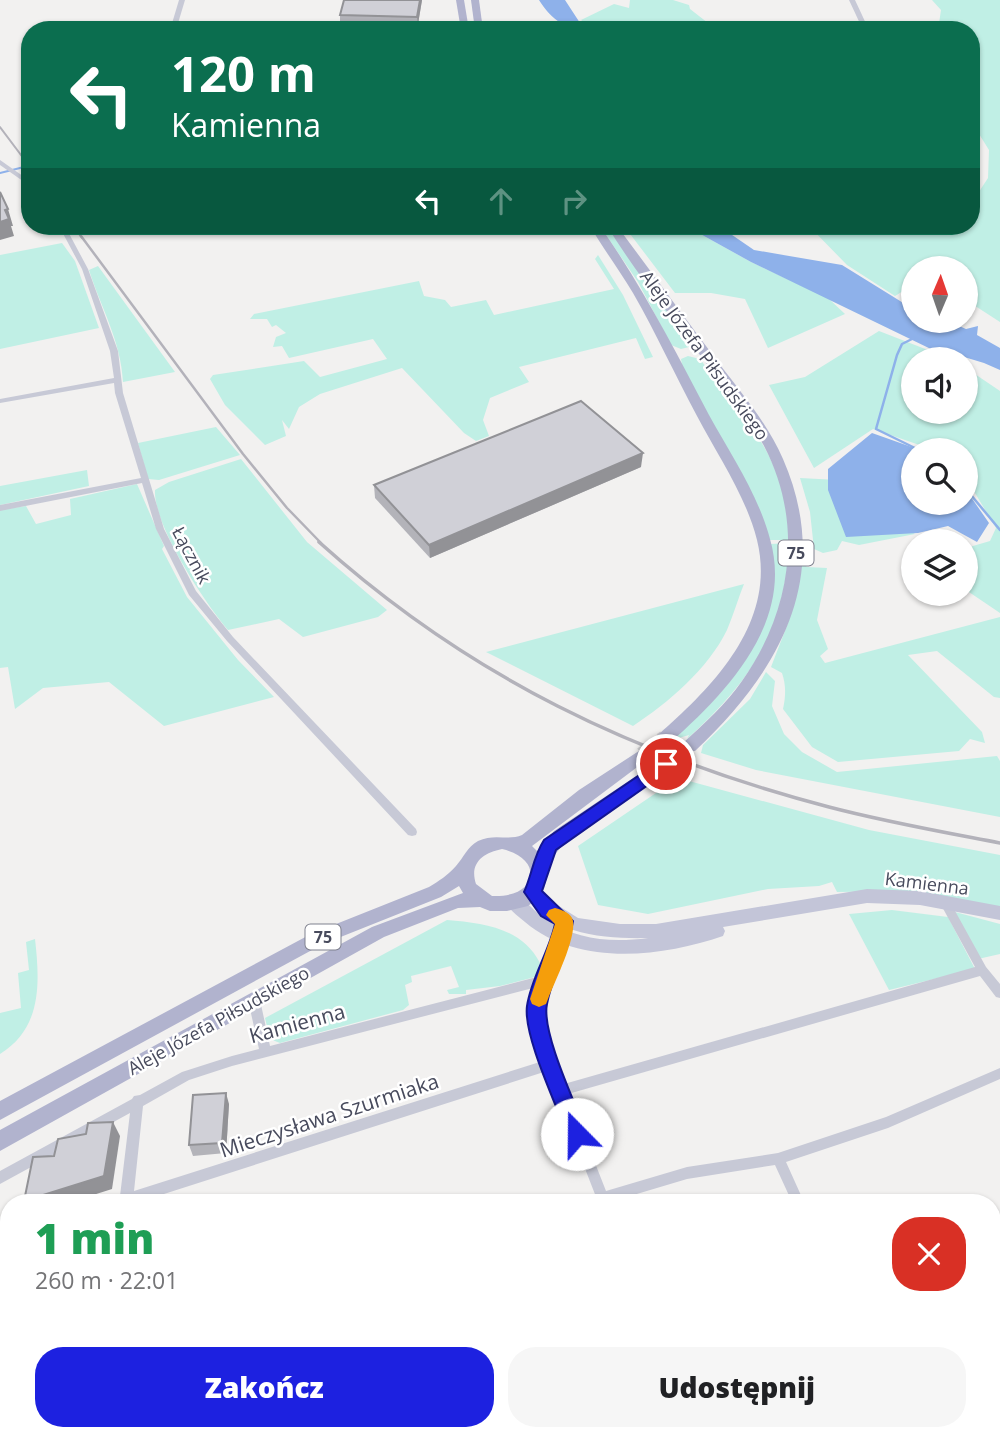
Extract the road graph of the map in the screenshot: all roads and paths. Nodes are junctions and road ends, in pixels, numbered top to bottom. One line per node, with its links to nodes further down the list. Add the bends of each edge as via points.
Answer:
1 (182, 0): 5 (street)
2 (852, 0): 8 (street)
3 (461, 3): 4 (main road); 6 (main road)
4 (475, 3): 7 (main road)
5 (176, 21)
6 (464, 21)
7 (478, 21)
8 (862, 21)
9 (0, 162): 10 (street)
10 (21, 177)
11 (67, 235): 15 (street, Łącznik, via 85,269 114,351)
12 (601, 235): 14 (main road, Aleje Józefa Piłsudskiego / 75)
13 (617, 235): 14 (main road, Aleje Józefa Piłsudskiego / 75)
14 (687, 352): 19 (main road, Aleje Józefa Piłsudskiego / 75, via 757,520 769,581 758,620 734,667); 20 (main road, Aleje Józefa Piłsudskiego / 75, via 760,427 792,505 796,560 786,612 762,666 732,707)
15 (117, 380): 16 (street); 17 (street, Łącznik)
16 (0, 401)
17 (144, 480): 18 (street); 23 (street, Łącznik, via 160,529 192,593)
18 (0, 508)
19 (665, 738)
20 (688, 747)
21 (642, 755): 24 (main road, 75)
22 (666, 764): 26 (main road, via 560,836)
23 (412, 832)
24 (517, 845): 25 (main road, 75, via 488,844 470,856); 26 (main road, via 534,857)
25 (465, 868): 28 (main road, via 468,887); 42 (main road, Aleje Józefa Piłsudskiego / 75, via 435,892 317,939)
26 (540, 868): 27 (main road)
27 (532, 892): 29 (main road); 32 (street, Kamienna)
28 (481, 899): 29 (main road, 75, via 498,905); 36 (main road, Aleje Józefa Piłsudskiego / 75, via 450,904 378,932)
29 (513, 903): 32 (street, Kamienna, via 535,925)
30 (945, 903): 31 (street, Kamienna); 32 (street, Kamienna, via 867,896 767,913 743,925 645,946 590,946); 33 (street)
31 (1000, 913)
32 (563, 930): 34 (street)
33 (982, 970): 35 (street); 40 (street)
34 (544, 985): 37 (street, Kamienna, via 533,983); 38 (street, via 537,1021)
35 (1000, 993)
36 (254, 1000): 37 (street); 43 (main road, Aleje Józefa Piłsudskiego / 75)
37 (266, 1053): 41 (street, Kamienna, via 186,1076)
38 (550, 1064): 40 (street); 47 (street, Mieczysława Szurmiaka)
39 (1000, 1073): 44 (street, via 888,1122)
40 (560, 1091): 48 (street)
41 (138, 1101): 45 (street, Kamienna); 46 (street)
42 (0, 1111)
43 (0, 1141)
44 (778, 1159): 49 (street, via 687,1174); 50 (street)
45 (0, 1178)
46 (125, 1194)
47 (149, 1194)
48 (602, 1194)
49 (623, 1194)
50 (793, 1194)

